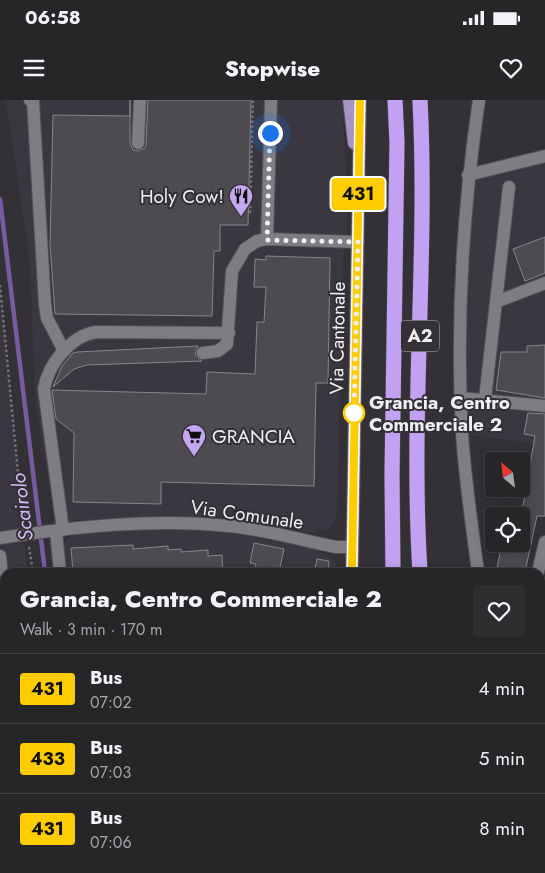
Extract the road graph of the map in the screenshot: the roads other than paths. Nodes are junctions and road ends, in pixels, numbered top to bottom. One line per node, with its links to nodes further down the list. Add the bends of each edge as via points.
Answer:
1 (30, 100): 19 (street, via 33,101 45,305 47,318)
2 (140, 100): 9 (street)
3 (271, 100): 14 (street)
4 (348, 100): 11 (main road, Via Cantonale)
5 (360, 100): 11 (main road, Via Cantonale)
6 (396, 100): 30 (highway, A2)
7 (420, 100): 31 (highway, A2)
8 (479, 100): 12 (street)
9 (138, 143)
10 (545, 156): 12 (street)
11 (358, 165): 15 (main road, Via Cantonale)
12 (468, 175): 21 (street)
13 (510, 187): 17 (street)
14 (267, 240): 15 (street); 18 (street, via 257,241 245,249 233,268)
15 (358, 242): 27 (main road, Via Cantonale)
16 (545, 283): 17 (street)
17 (496, 302): 22 (street)
18 (229, 334): 19 (street, via 96,332 83,336); 20 (street, via 228,344 223,348)
19 (64, 351): 24 (street, via 47,377 44,389)
20 (203, 353)
21 (461, 398): 22 (street); 32 (street)
22 (485, 399): 23 (street)
23 (545, 406)
24 (56, 531): 25 (street, Via Comunale); 27 (street, Via Comunale, via 175,522 229,526 336,547); 28 (street)
25 (0, 538)
26 (545, 542): 33 (street)
27 (351, 547): 29 (main road, Via Cantonale)
28 (60, 568)
29 (352, 568)
30 (393, 568)
31 (420, 568)
32 (478, 568)
33 (539, 568)

